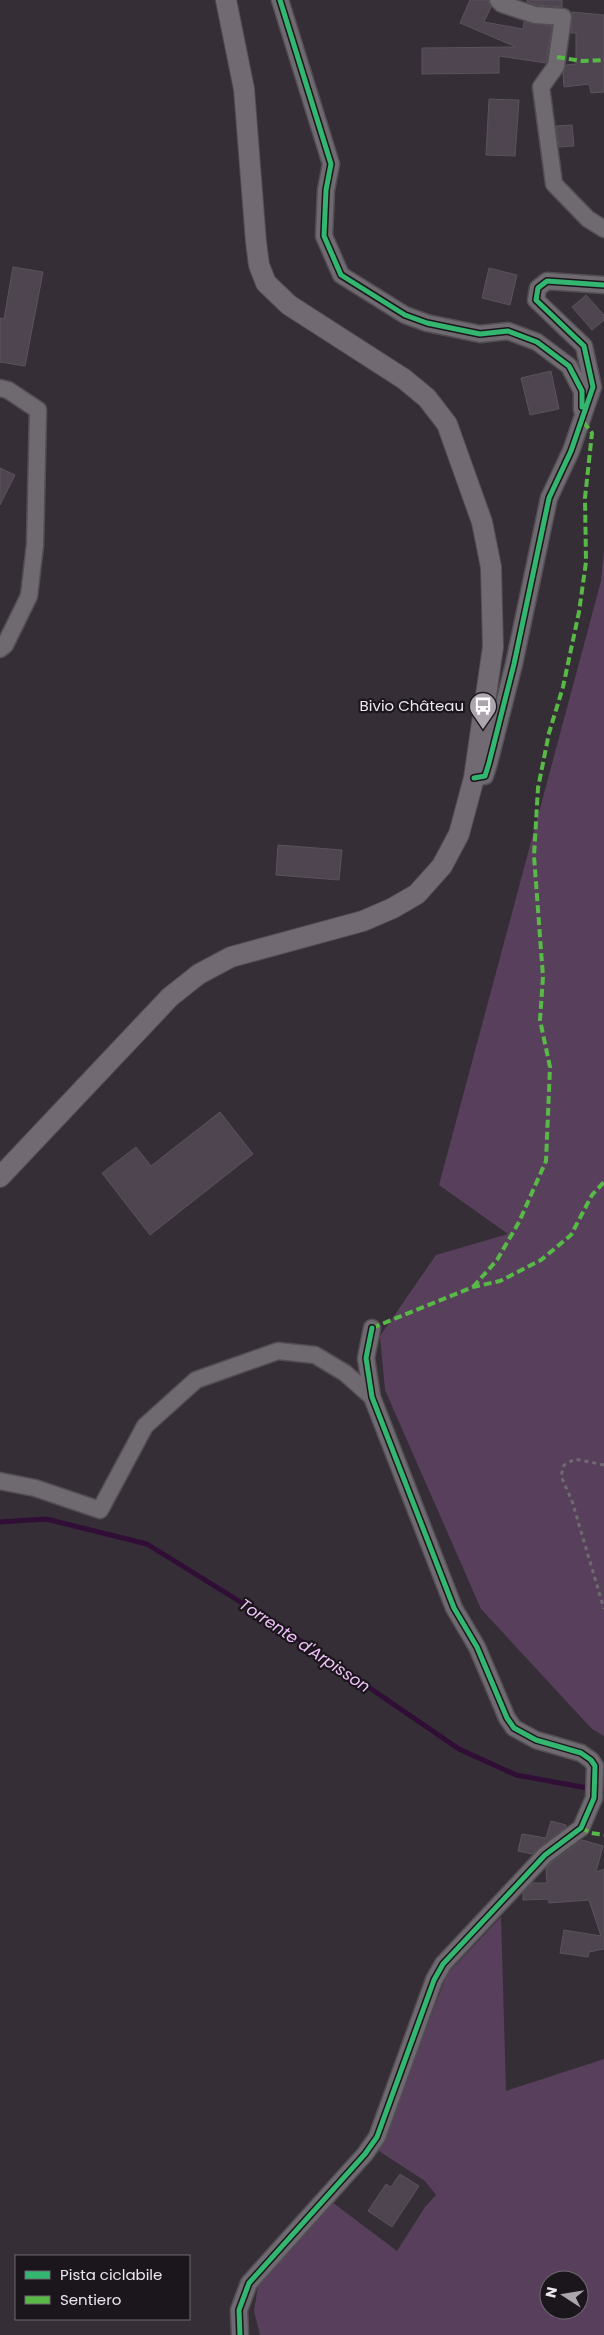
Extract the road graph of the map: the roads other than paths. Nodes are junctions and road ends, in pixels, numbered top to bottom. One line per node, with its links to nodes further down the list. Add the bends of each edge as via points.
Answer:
1 (226, 0): 9 (main road, via 244,89 256,242 259,265 266,283 289,305 404,379 427,398 447,424 482,522 492,567 493,647)
2 (280, 0): 7 (street, via 331,164 324,236 341,275 405,315 427,323 480,334 508,331 537,342 569,366 582,391)
3 (498, 0): 4 (street, via 535,15 563,17 556,66 541,86 554,184 588,218)
4 (604, 229)
5 (604, 285): 7 (street, via 547,281 538,288 536,300 584,346 593,387)
6 (0, 388): 8 (street, via 38,410 35,545 29,596)
7 (582, 420): 9 (street, via 549,498 514,664 489,763 485,776)
8 (0, 649)
9 (474, 778): 10 (main road, via 458,834 442,866 417,894 362,921 231,957 199,974 170,997)
10 (0, 1177)
11 (372, 1328): 12 (street, via 366,1358)
12 (372, 1397): 13 (street, via 345,1373 315,1355 278,1351 196,1380 145,1426 100,1510 35,1488); 14 (street, via 454,1608 477,1647 507,1718 514,1728 536,1740 581,1753 591,1760 596,1778 594,1798 581,1828 545,1855 443,1964 434,1980 376,2137 365,2154 250,2283 239,2310)
13 (0, 1481)
14 (240, 2335)

